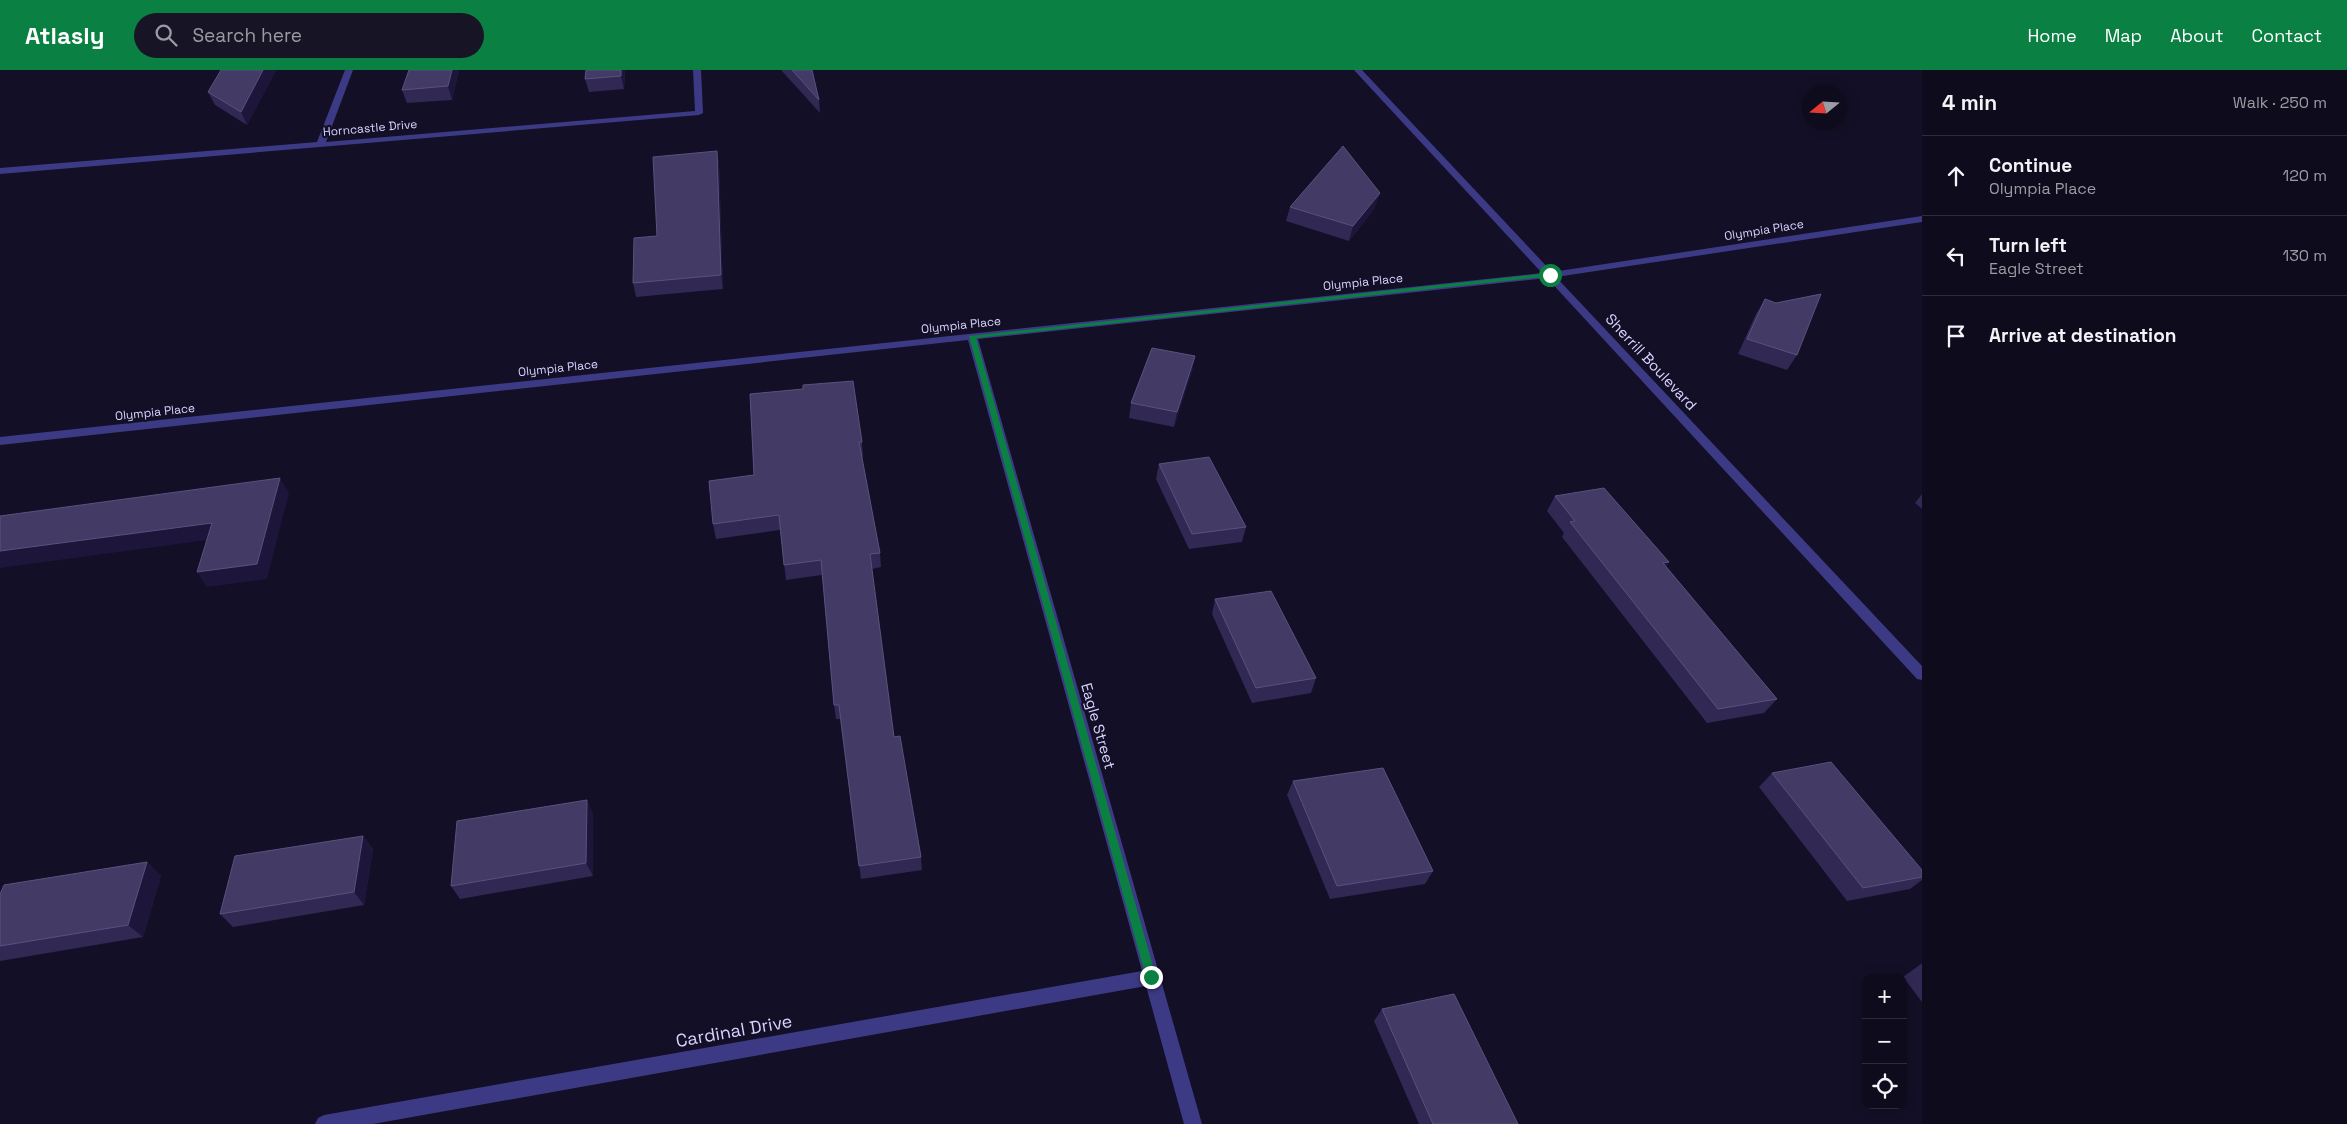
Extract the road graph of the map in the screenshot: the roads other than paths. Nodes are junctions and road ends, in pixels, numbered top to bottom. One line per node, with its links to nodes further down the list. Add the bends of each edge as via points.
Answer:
1 (349, 70): 4 (street)
2 (697, 70): 4 (street, Horncastle Drive, via 699,113)
3 (1358, 70): 7 (street, Sherrill Boulevard)
4 (321, 143): 5 (street, Horncastle Drive)
5 (0, 171)
6 (1922, 219): 7 (street, Olympia Place)
7 (1550, 275): 8 (street, Olympia Place); 10 (street, Sherrill Boulevard)
8 (972, 336): 9 (street, Olympia Place); 11 (street, Eagle Street)
9 (0, 441)
10 (1922, 675)
11 (1151, 977): 12 (street, Cardinal Drive); 13 (street, Eagle Street)
12 (324, 1124)
13 (1193, 1124)

